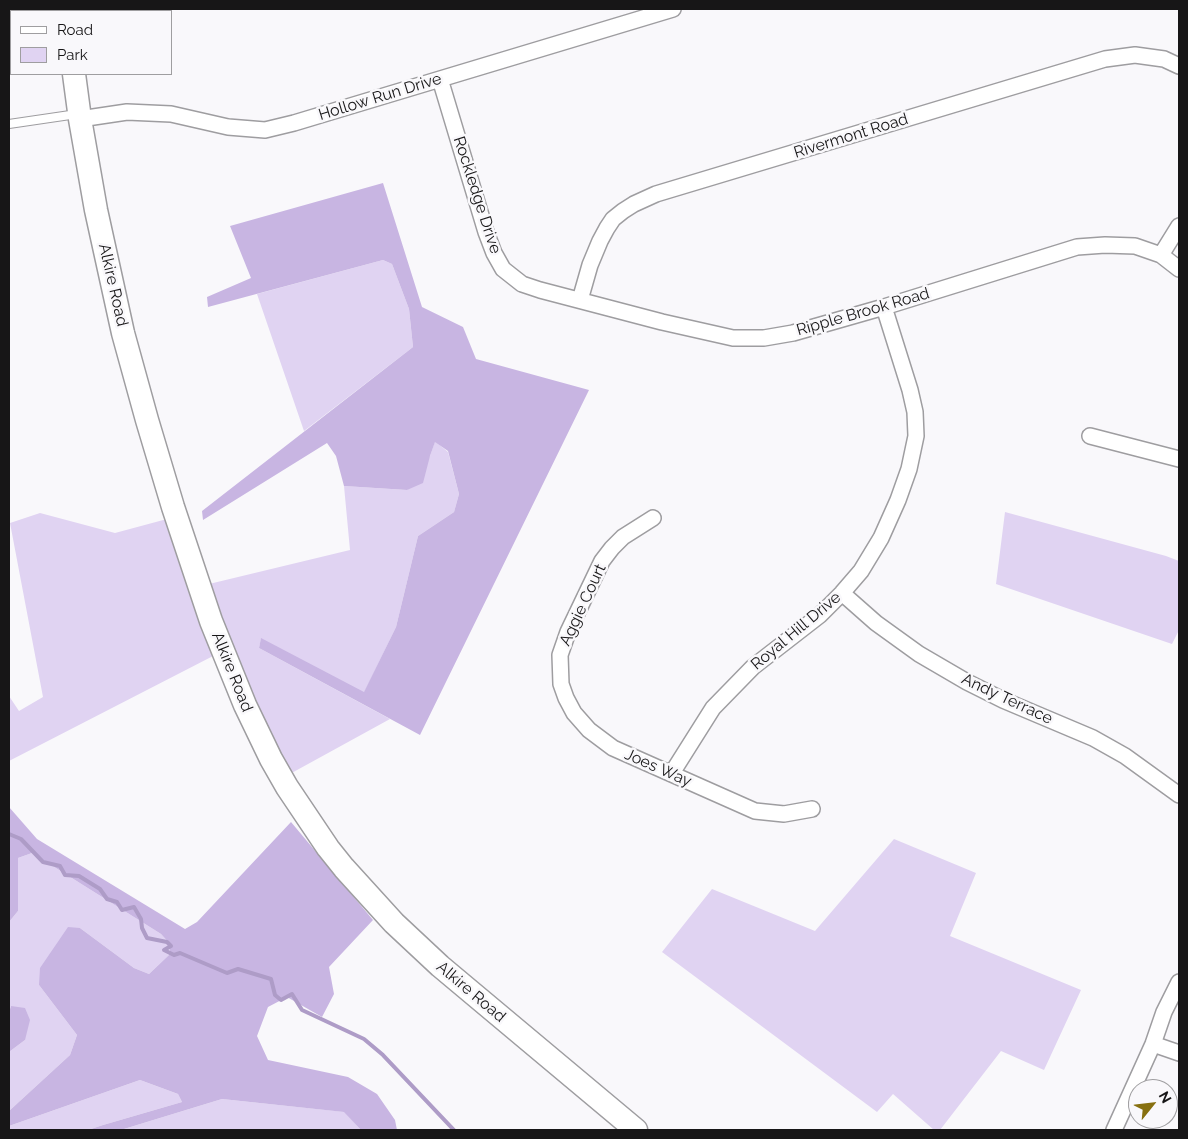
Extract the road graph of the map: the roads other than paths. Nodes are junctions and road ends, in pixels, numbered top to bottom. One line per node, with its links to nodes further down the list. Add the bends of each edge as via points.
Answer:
1 (673, 9): 2 (street, Hollow Run Drive)
2 (640, 14): 5 (street, Hollow Run Drive)
3 (1179, 66): 12 (street, Rivermont Road, via 1164,59 1135,55 1105,59 656,194 623,211 607,228 590,265)
4 (74, 75): 6 (main road, Alkire Road)
5 (440, 79): 6 (street, Hollow Run Drive, via 265,130 228,127 171,114 127,112); 11 (street, Rockledge Drive, via 494,253 507,273 522,284)
6 (80, 116): 7 (lane); 25 (main road, Alkire Road, via 109,272 147,420 211,621 271,759 328,848 394,923 440,966)
7 (9, 124)
8 (1179, 226): 9 (street)
9 (1161, 256): 10 (street, Ripple Brook Road); 13 (street, Ripple Brook Road, via 1135,246 1077,248)
10 (1179, 269)
11 (540, 290): 12 (street, Ripple Brook Road)
12 (580, 300): 13 (street, Ripple Brook Road, via 733,338 764,338)
13 (884, 307): 17 (street, Royal Hill Drive, via 910,390 916,436 909,469 882,538)
14 (1090, 436): 15 (street)
15 (1179, 459)
16 (653, 518): 18 (street, Aggie Court, via 623,537 602,561)
17 (842, 593): 19 (street, Royal Hill Drive, via 820,615 753,666 713,708); 20 (street, Andy Terrace, via 918,654 1002,700 1093,738 1125,756)
18 (560, 655): 19 (street, Joes Way, via 561,684 566,698 589,730 613,748)
19 (672, 773): 21 (street, Joes Way, via 755,810 784,814)
20 (1179, 795)
21 (812, 809)
22 (1179, 982): 23 (street)
23 (1153, 1044): 24 (street); 26 (street)
24 (1179, 1053)
25 (636, 1130)
26 (1114, 1130)

